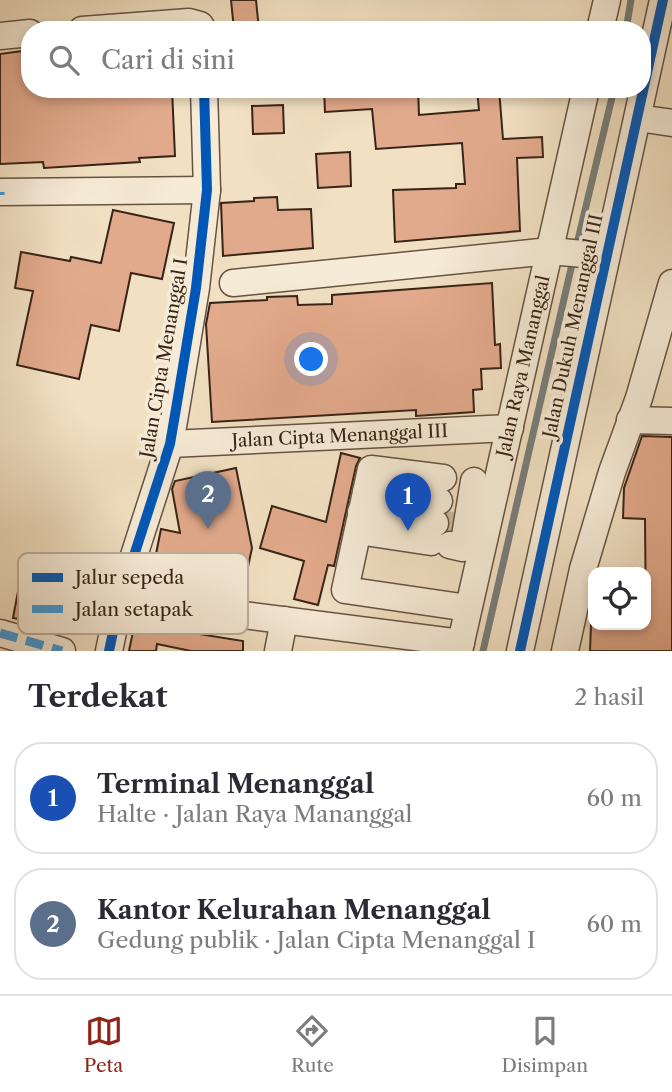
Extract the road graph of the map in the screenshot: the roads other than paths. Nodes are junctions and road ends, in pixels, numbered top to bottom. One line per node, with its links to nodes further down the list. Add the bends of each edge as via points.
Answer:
1 (607, 0): 3 (street)
2 (665, 6): 6 (street, Jalan Dukuh Menanggal III)
3 (602, 21)
4 (21, 34): 5 (street)
5 (0, 36)
6 (651, 54)
7 (204, 98): 12 (street, Jalan Cipta Menanggal I)
8 (584, 98): 14 (street, Jalan Raya Mananggal)
9 (641, 98): 10 (street, Jalan Dukuh Menanggal III)
10 (638, 118): 11 (street); 15 (street, Jalan Dukuh Menanggal III)
11 (672, 123)
12 (206, 190): 13 (street); 21 (street, Jalan Cipta Menanggal I, via 196,288)
13 (0, 193)
14 (552, 251): 15 (street); 16 (street); 20 (street, Jalan Raya Mananggal)
15 (603, 256): 32 (street, Jalan Dukuh Menanggal III)
16 (233, 283)
17 (672, 284): 18 (street)
18 (630, 420): 19 (street); 33 (street, via 583,569)
19 (672, 421)
20 (510, 428): 21 (street, Jalan Cipta Menanggal III); 22 (street, Jalan Raya Mananggal)
21 (170, 444): 24 (street, Jalan Cipta Menanggal I)
22 (457, 508): 23 (street); 23 (street, via 370,468); 25 (street, Jalan Raya Mananggal)
23 (362, 512): 25 (street, via 345,590)
24 (135, 553)
25 (468, 608): 29 (street, Jalan Raya Mananggal)
26 (248, 615): 27 (street)
27 (284, 620): 29 (street); 31 (street)
28 (0, 633): 30 (street)
29 (460, 647)
30 (62, 651)
31 (278, 651)
32 (520, 651)
33 (565, 651)

